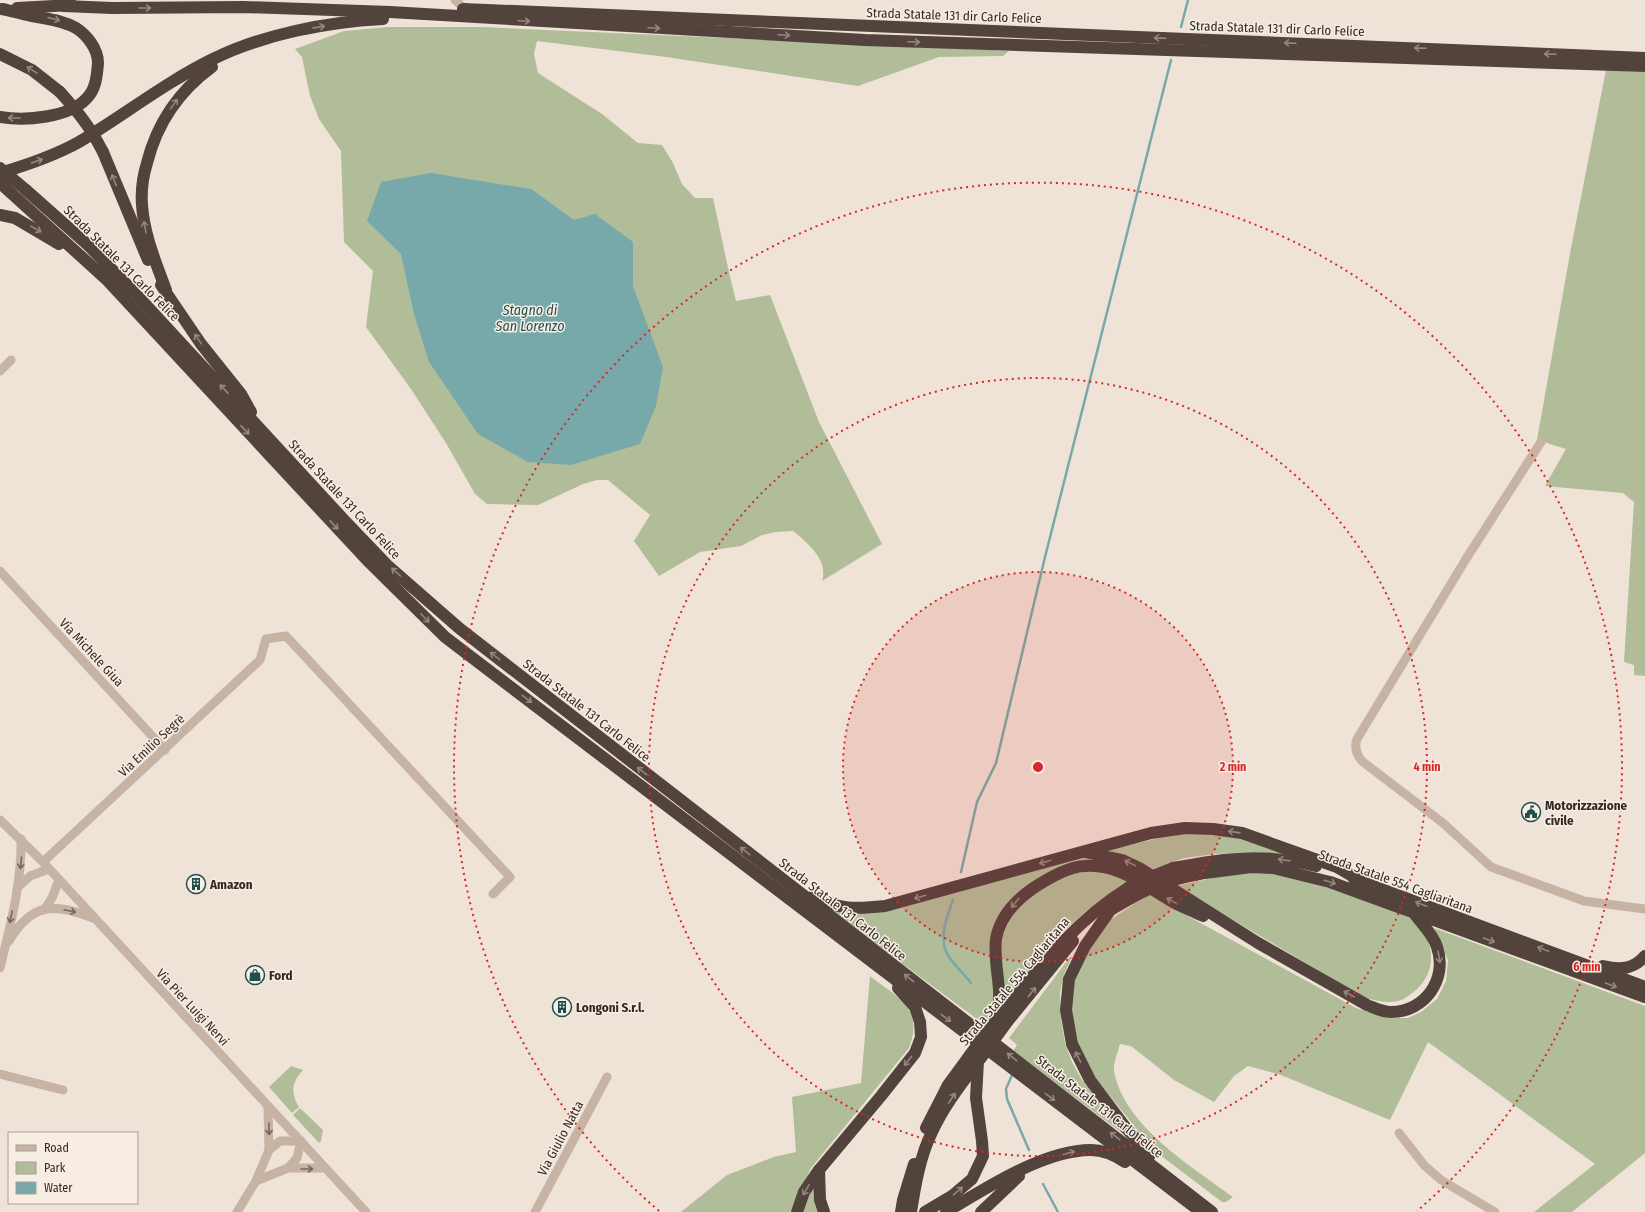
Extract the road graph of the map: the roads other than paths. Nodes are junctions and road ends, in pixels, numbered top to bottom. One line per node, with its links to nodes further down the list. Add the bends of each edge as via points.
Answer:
1 (123, 0): 4 (highway)
2 (237, 0): 3 (highway, Strada Statale 131 dir Carlo Felice)
3 (459, 3): 9 (highway, Strada Statale 131 dir Carlo Felice, one-way to 3)
4 (64, 6): 5 (highway); 6 (highway, one-way to 6, via 244,7)
5 (1, 9): 11 (highway, one-way to 11, via 47,18 76,29 86,36 98,60 92,91 80,103 55,115 34,118)
6 (443, 16): 7 (highway, one-way to 6, via 359,21); 10 (highway, Strada Statale 131 dir Carlo Felice, one-way to 10, via 865,40)
7 (281, 36): 13 (highway, one-way to 7, via 41,160 78,143 213,59 254,42); 16 (highway, one-way to 7, via 150,247 142,205 144,174 150,148 160,125 179,97 204,72 229,57)
8 (0, 54): 16 (highway, one-way to 8, bridge, via 156,277 142,248 103,152 84,119 60,92 32,70)
9 (1645, 58)
10 (1645, 66)
11 (0, 117)
12 (0, 168): 20 (highway, Strada Statale 131 Carlo Felice, one-way to 12, bridge, via 88,245)
13 (0, 173)
14 (0, 183): 19 (highway, Strada Statale 131 Carlo Felice, via 106,279)
15 (0, 215): 19 (highway, one-way to 19, via 15,218 62,245 193,384)
16 (166, 290): 20 (highway, one-way to 16, via 241,394 201,344)
17 (11, 360): 18 (street)
18 (0, 371)
19 (230, 414): 44 (highway, Strada Statale 131 Carlo Felice, one-way to 44, via 367,560 445,637)
20 (260, 428): 28 (highway, Strada Statale 131 Carlo Felice, one-way to 20, via 459,628 387,565)
21 (1541, 442): 35 (street, via 1462,565 1355,746 1363,762 1443,823 1491,867 1584,901)
22 (0, 571): 23 (street, Via Michele Giua)
23 (165, 750): 27 (street, Via Emilio Segrè); 33 (street, Via Emilio Segrè, via 260,660 266,639 286,636 510,877)
24 (0, 820): 25 (street, Via Pier Luigi Nervi)
25 (21, 840): 27 (street, Via Pier Luigi Nervi); 31 (street, one-way to 31, via 22,862)
26 (1083, 851): 28 (highway, one-way to 28, via 885,906 857,909 825,903 784,874); 30 (highway, one-way to 26, via 1337,867 1278,845 1242,833 1213,829 1185,828 1151,833); 39 (highway, one-way to 26, via 1141,869 1122,860)
27 (46, 866): 29 (street, Via Pier Luigi Nervi); 31 (street, Via Emilio Segrè)
28 (775, 875): 61 (highway, Strada Statale 131 Carlo Felice, one-way to 28)
29 (59, 880): 36 (street); 38 (street, Via Pier Luigi Nervi)
30 (1361, 881): 32 (highway, Strada Statale 554 Cagliaritana, one-way to 32, bridge, via 1304,863 1254,857 1173,868 1155,875); 43 (highway, Strada Statale 554 Cagliaritana, one-way to 30)
31 (18, 887): 40 (street, one-way to 40)
32 (1133, 891): 34 (highway, Strada Statale 554 Cagliaritana); 37 (highway, Strada Statale 554 Cagliaritana, one-way to 37, bridge, via 1205,873 1251,867 1273,868 1330,882); 47 (highway, Strada Statale 554 Cagliaritana, via 1112,898 1079,924 1049,956)
33 (493, 894)
34 (1110, 909): 47 (highway, Strada Statale 554 Cagliaritana, one-way to 34, via 1080,933); 61 (highway, one-way to 34, via 1184,1182 1151,1156 1126,1128 1090,1080 1072,1044 1066,1010 1070,979 1085,946)
35 (1645, 909)
36 (44, 910): 38 (street, one-way to 38, via 53,908 72,911); 40 (street, via 25,919)
37 (1413, 912): 39 (highway, one-way to 39, via 1437,947 1440,969 1434,988 1427,997 1409,1009 1381,1010 1367,1005); 46 (highway, Strada Statale 554 Cagliaritana, one-way to 46)
38 (96, 919): 52 (street, Via Pier Luigi Nervi)
39 (1258, 943): 47 (highway, one-way to 47, via 1173,902 1134,878 1113,869 1083,866 1072,869 1043,882 1021,897 1002,918 996,939 996,969)
40 (5, 947): 42 (street)
41 (1645, 956): 43 (highway, via 1631,967 1599,965)
42 (0, 968)
43 (1593, 968): 45 (highway, Strada Statale 554 Cagliaritana)
44 (882, 969): 59 (highway, one-way to 59, via 915,1007 921,1037 915,1053); 61 (highway, Strada Statale 131 Carlo Felice, one-way to 61)
45 (1645, 987)
46 (1645, 997)
47 (1002, 1022): 48 (highway, Strada Statale 554 Cagliaritana, bridge); 48 (highway, Strada Statale 554 Cagliaritana, bridge, via 986,1051)
48 (974, 1058): 62 (highway, Strada Statale 554 Cagliaritana, via 948,1085 926,1126); 70 (highway, one-way to 48, via 952,1196 972,1179 983,1156)
49 (0, 1074): 51 (street)
50 (607, 1077): 65 (street, Via Giulio Natta)
51 (63, 1090)
52 (268, 1107): 54 (street, Via Pier Luigi Nervi); 55 (street, one-way to 55)
53 (1399, 1133): 75 (street, via 1424,1165 1441,1180)
54 (301, 1141): 55 (street, via 280,1141); 57 (street, via 297,1158); 58 (street, Via Pier Luigi Nervi)
55 (269, 1150): 60 (street)
56 (1032, 1164): 61 (highway, one-way to 61, via 1075,1151 1092,1150 1123,1161 1172,1198); 71 (highway); 72 (highway)
57 (288, 1168): 58 (street, one-way to 58); 60 (street)
58 (325, 1168): 64 (street, Via Pier Luigi Nervi)
59 (819, 1170): 66 (highway, one-way to 66, via 804,1192); 67 (highway, via 820,1200)
60 (256, 1181): 63 (street)
61 (1188, 1197): 73 (highway, Strada Statale 131 Carlo Felice); 74 (highway, Strada Statale 131 Carlo Felice)
62 (908, 1199): 68 (highway, Strada Statale 554 Cagliaritana); 69 (highway, Strada Statale 554 Cagliaritana)
63 (237, 1212)
64 (366, 1212)
65 (535, 1212)
66 (797, 1212)
67 (824, 1212)
68 (901, 1212)
69 (911, 1212)
70 (925, 1212)
71 (946, 1212)
72 (981, 1212)
73 (1201, 1212)
74 (1212, 1212)
75 (1494, 1212)

